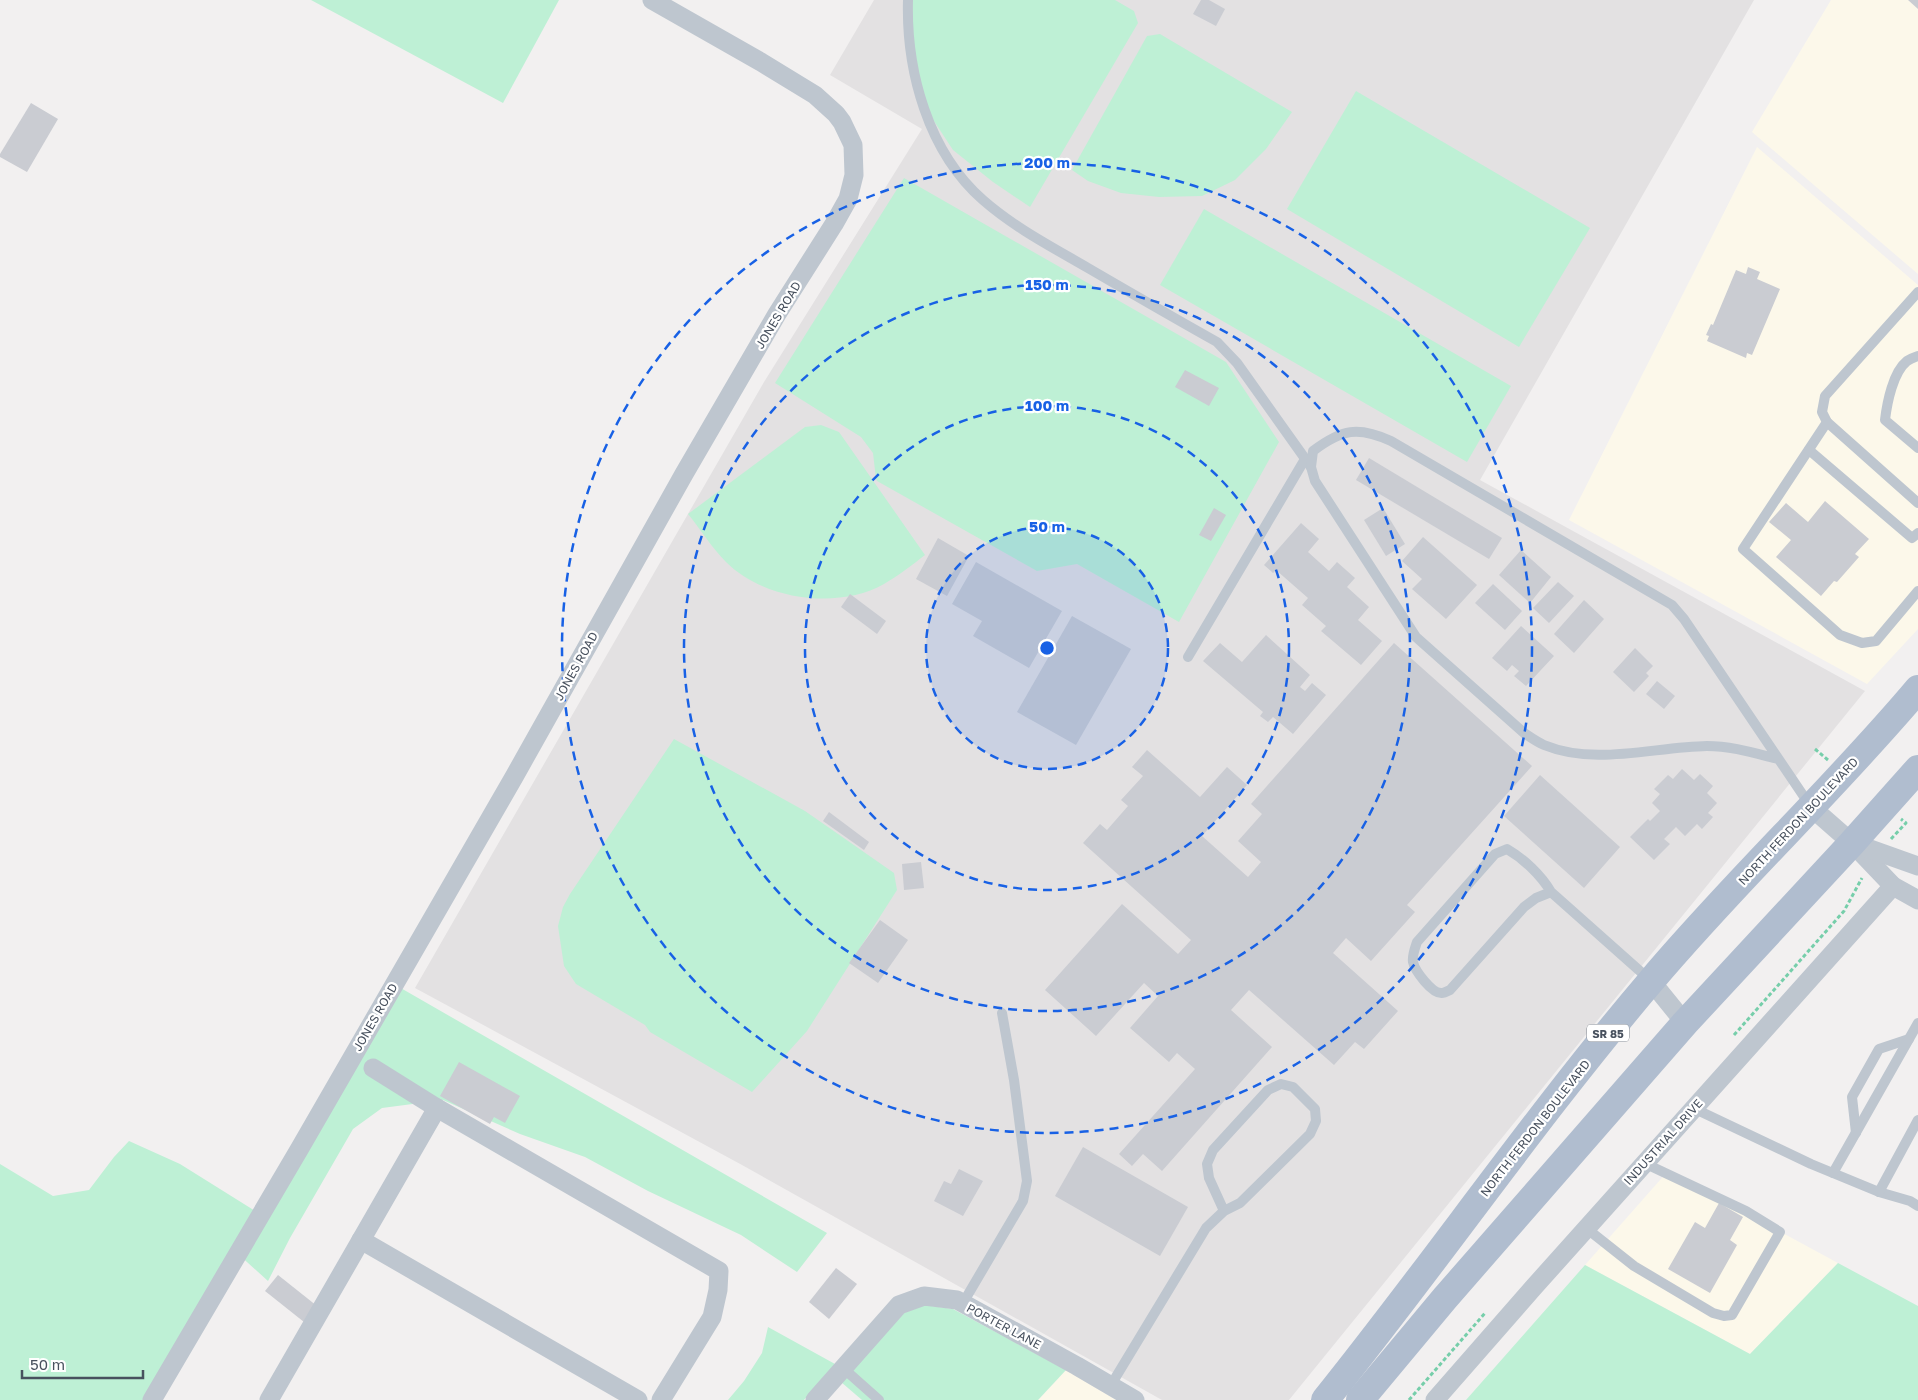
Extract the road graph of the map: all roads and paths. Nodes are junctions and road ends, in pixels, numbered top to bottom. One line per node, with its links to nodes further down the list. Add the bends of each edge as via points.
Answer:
1 (652, 0): 46 (street, JONES ROAD, via 807,90 836,114 853,145 854,175 848,199 684,474 514,777)
2 (908, 0): 8 (lane, via 908,34 924,110 942,148 961,176 982,199 1024,231 1217,342 1237,363)
3 (1918, 292): 5 (lane, via 1825,396 1822,412)
4 (1918, 356): 6 (lane, via 1907,361 1897,374 1887,402 1885,420)
5 (1827, 422): 7 (lane); 9 (lane)
6 (1918, 448)
7 (1809, 450): 10 (lane, via 1912,538); 11 (lane, via 1743,549 1840,635 1862,643 1876,641)
8 (1308, 463): 12 (lane); 14 (lane, via 1315,481 1416,637 1524,733 1566,752 1597,755 1708,746 1734,747); 14 (lane, via 1313,451 1331,437 1353,431 1375,433 1654,594 1684,619)
9 (1918, 503)
10 (1918, 533)
11 (1918, 591)
12 (1188, 658)
13 (1918, 689): 16 (main road, NORTH FERDON BOULEVARD / SR 85)
14 (1778, 759): 16 (lane)
15 (1918, 769): 18 (main road)
16 (1811, 807): 18 (street); 24 (main road, NORTH FERDON BOULEVARD / SR 85)
17 (1906, 823): 19 (path)
18 (1852, 843): 19 (street); 26 (main road)
19 (1875, 858): 20 (street); 21 (street); 28 (path, via 1844,911)
20 (1916, 862)
21 (1892, 886): 23 (street); 32 (street, INDUSTRIAL DRIVE)
22 (1552, 892): 22 (lane, via 1515,854 1507,849 1495,854 1417,942 1413,962 1419,975 1436,992 1450,990 1524,907); 24 (lane)
23 (1918, 900)
24 (1650, 981): 26 (street); 53 (main road, NORTH FERDON BOULEVARD / SR 85)
25 (1002, 1013): 42 (lane, via 1027,1187 1023,1202)
26 (1685, 1023): 54 (main road)
27 (1918, 1023): 29 (lane)
28 (1732, 1038)
29 (1909, 1039): 34 (lane); 34 (lane, via 1879,1049 1852,1097)
30 (373, 1068): 31 (street)
31 (437, 1108): 41 (street); 49 (street, via 719,1271 712,1317)
32 (1693, 1108): 35 (street, INDUSTRIAL DRIVE); 36 (lane)
33 (1918, 1120): 37 (lane)
34 (1856, 1133): 36 (lane)
35 (1644, 1163): 40 (street, INDUSTRIAL DRIVE); 40 (lane, via 1746,1211 1780,1232 1732,1315 1713,1313 1634,1266)
36 (1834, 1173): 37 (lane)
37 (1880, 1192): 38 (lane)
38 (1918, 1206)
39 (1224, 1211): 39 (lane, via 1240,1203 1310,1134 1316,1121 1315,1109 1292,1087 1281,1084 1268,1090 1213,1150 1207,1164 1209,1178); 45 (lane, via 1206,1228)
40 (1586, 1228): 56 (street, INDUSTRIAL DRIVE)
41 (361, 1240): 47 (street); 48 (street)
42 (963, 1303): 44 (street, PORTER LANE, via 924,1296 899,1305); 45 (street, PORTER LANE)
43 (1489, 1310): 55 (path)
44 (842, 1368): 50 (street, PORTER LANE); 51 (lane)
45 (1111, 1386): 52 (street, PORTER LANE)
46 (152, 1400)
47 (269, 1400)
48 (638, 1400)
49 (661, 1400)
50 (815, 1400)
51 (879, 1400)
52 (1136, 1400)
53 (1325, 1400)
54 (1360, 1400)
55 (1409, 1400)
56 (1435, 1400)

